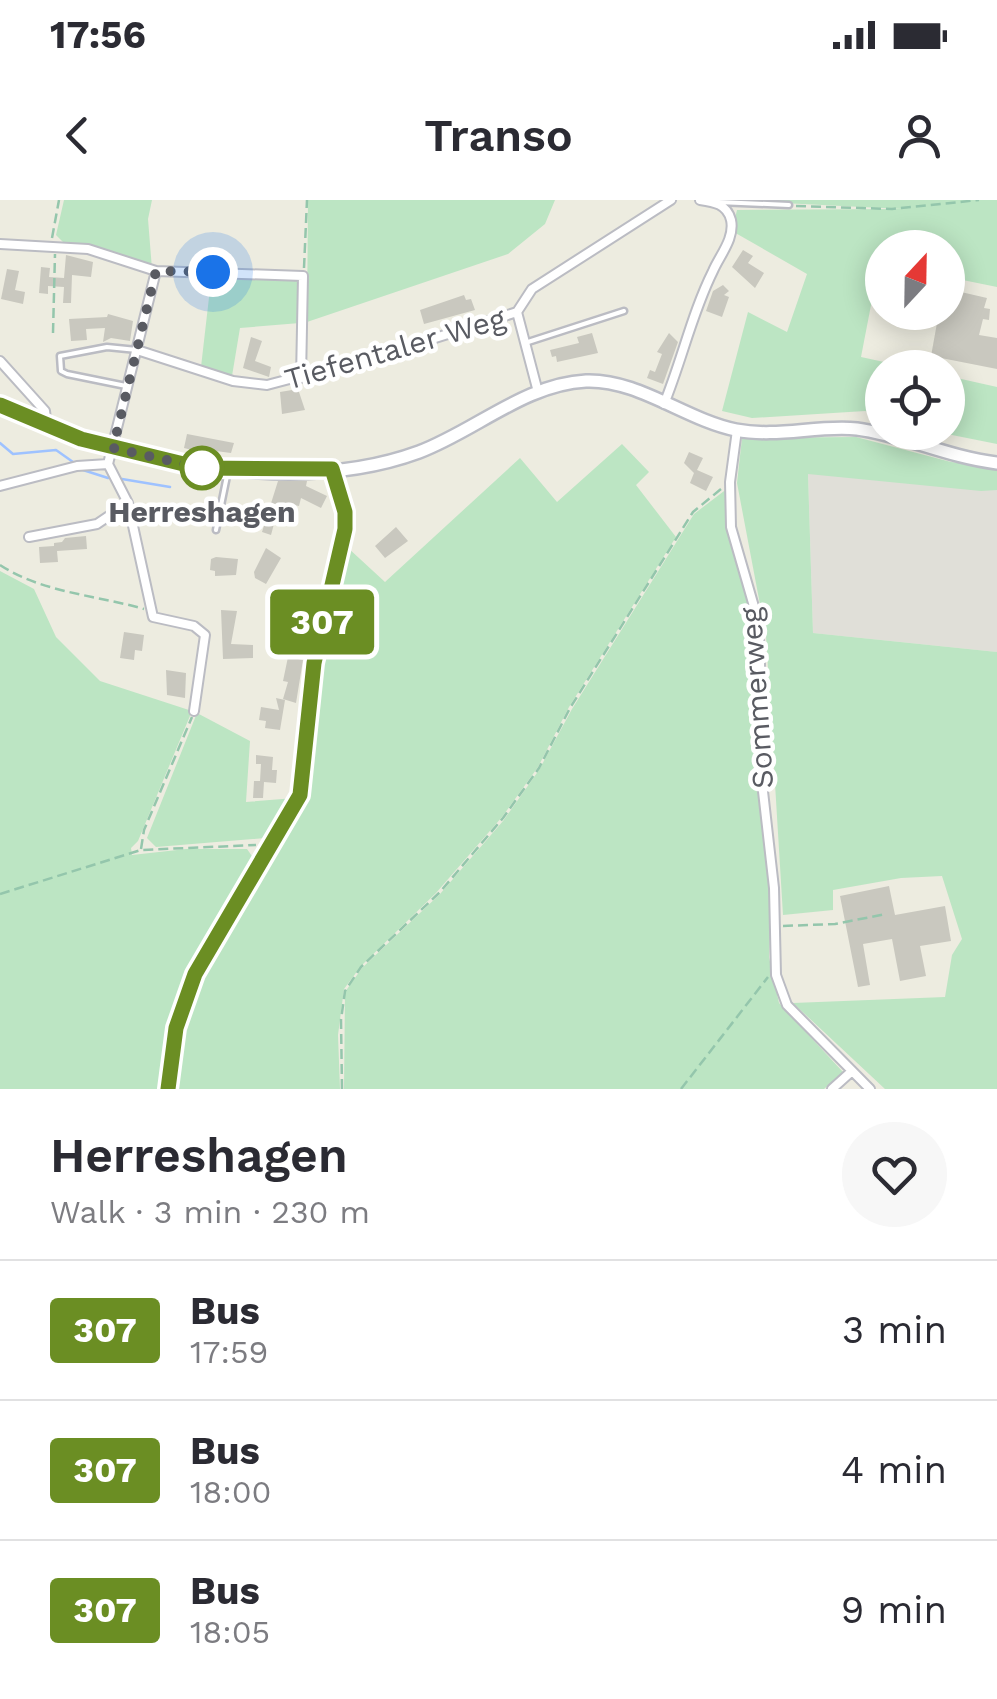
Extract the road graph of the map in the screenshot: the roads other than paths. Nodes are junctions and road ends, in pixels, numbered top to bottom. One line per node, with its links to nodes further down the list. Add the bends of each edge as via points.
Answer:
1 (671, 200): 8 (street, via 532,290)
2 (700, 200): 3 (street)
3 (716, 202): 4 (lane); 16 (street, via 730,219 728,241)
4 (788, 206)
5 (0, 244): 6 (street, via 88,249)
6 (156, 271): 10 (street); 12 (street, via 303,276)
7 (624, 311): 9 (lane)
8 (517, 312): 9 (street, Tiefentaler Weg); 12 (street, Tiefentaler Weg)
9 (525, 343): 14 (street, Tiefentaler Weg)
10 (137, 350): 12 (street, Tiefentaler Weg, via 233,381 267,385); 13 (street); 13 (lane, via 107,347 60,356 66,374)
11 (0, 361): 17 (street, via 45,411)
12 (301, 378)
13 (128, 387): 19 (street)
14 (538, 392): 16 (main road, via 588,381); 22 (main road, via 417,453)
15 (0, 404): 17 (main road)
16 (664, 404): 18 (main road)
17 (47, 427): 19 (main road)
18 (736, 430): 20 (main road, via 852,429 948,456); 29 (street, Sommerweg, via 731,527 756,610 760,766 780,991)
19 (113, 448): 21 (street); 23 (main road)
20 (997, 462)
21 (108, 464): 24 (street); 25 (street)
22 (332, 469): 23 (main road); 30 (street, via 345,529 310,688 300,795 195,974 176,1028)
23 (228, 471): 26 (lane)
24 (0, 486)
25 (128, 503): 27 (street, via 97,524); 28 (street, via 150,611 156,620 194,626 205,635)
26 (216, 530)
27 (29, 537)
28 (194, 711)
29 (852, 1071): 31 (street); 32 (street)
30 (168, 1089)
31 (832, 1089)
32 (870, 1089)

